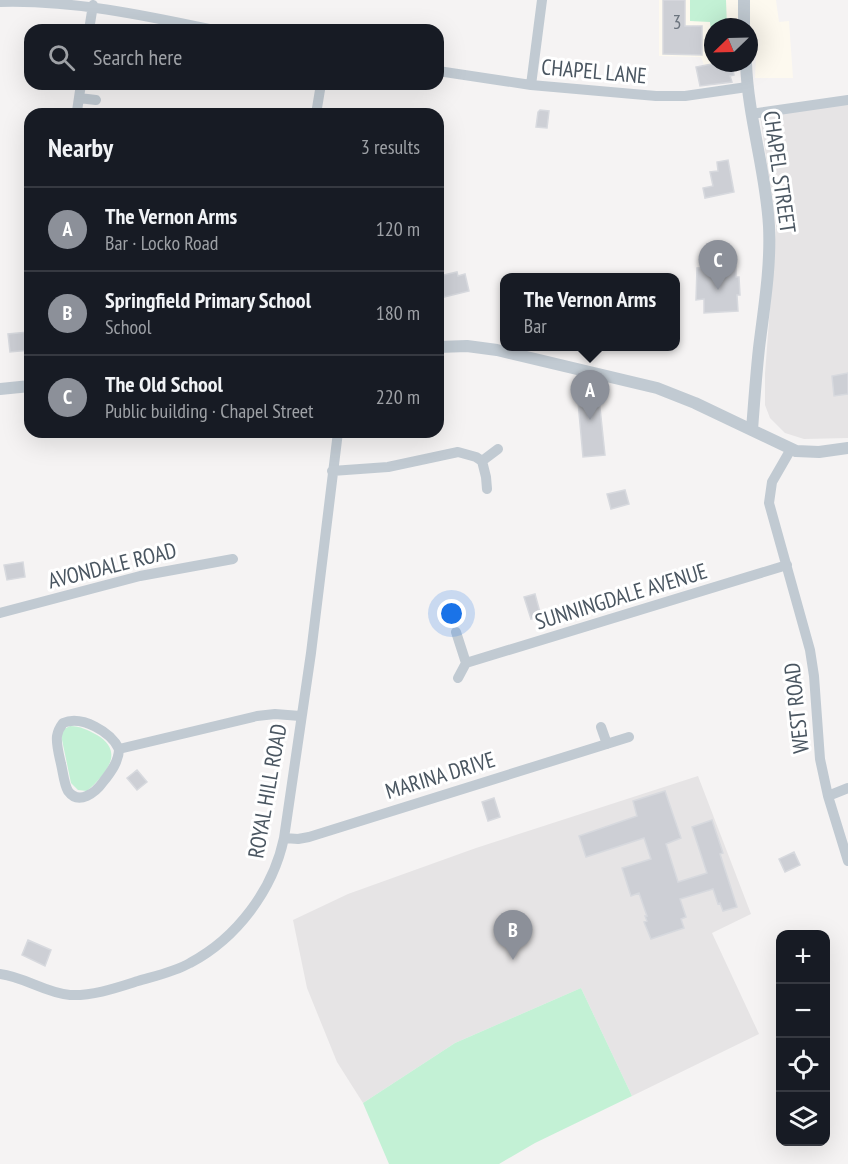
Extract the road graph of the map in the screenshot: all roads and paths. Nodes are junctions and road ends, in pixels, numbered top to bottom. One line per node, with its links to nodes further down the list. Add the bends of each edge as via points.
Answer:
1 (542, 0): 10 (street)
2 (744, 0): 5 (street)
3 (0, 2): 4 (street, via 45,0)
4 (93, 5): 6 (street); 7 (street)
5 (744, 18)
6 (90, 24)
7 (185, 24)
8 (444, 72): 10 (street, CHAPEL LANE)
9 (746, 72): 11 (street, CHAPEL STREET)
10 (531, 85): 11 (street, CHAPEL LANE, via 675,96)
11 (747, 87): 19 (street, CHAPEL STREET)
12 (80, 90): 14 (street)
13 (320, 90): 18 (street)
14 (79, 98): 15 (street); 17 (street)
15 (96, 100)
16 (848, 100): 19 (street)
17 (77, 108)
18 (317, 108)
19 (751, 114): 23 (street, CHAPEL STREET, via 767,209 769,247)
20 (444, 347): 23 (street, via 483,348 648,385)
21 (24, 387): 22 (street)
22 (0, 389)
23 (752, 430): 27 (street)
24 (337, 438): 29 (street, ROYAL HILL ROAD)
25 (848, 448): 27 (street)
26 (498, 449): 28 (street)
27 (791, 450): 32 (street, WEST ROAD, via 772,482 769,497)
28 (482, 461): 29 (street, via 453,452 388,467); 30 (street)
29 (332, 471): 37 (street, ROYAL HILL ROAD)
30 (487, 489)
31 (233, 559): 33 (street, AVONDALE ROAD, via 140,576)
32 (787, 565): 35 (street, SUNNINGDALE AVENUE); 43 (street, WEST ROAD, via 810,650 820,759)
33 (0, 613)
34 (456, 632): 35 (street)
35 (466, 663): 36 (street)
36 (458, 678)
37 (300, 716): 41 (street, via 256,716); 44 (street, ROYAL HILL ROAD)
38 (601, 727): 40 (street)
39 (630, 737): 40 (street, MARINA DRIVE)
40 (607, 744): 44 (street, MARINA DRIVE, via 309,837)
41 (119, 748): 41 (street, via 110,773 94,792 85,797 69,793 57,739 63,723 87,723 112,738)
42 (848, 788): 43 (street)
43 (828, 796): 45 (street, WEST ROAD)
44 (284, 838): 46 (street, ROYAL HILL ROAD, via 273,873 252,909 226,937 190,963 119,987 78,994 58,993)
45 (848, 861)
46 (0, 974)

